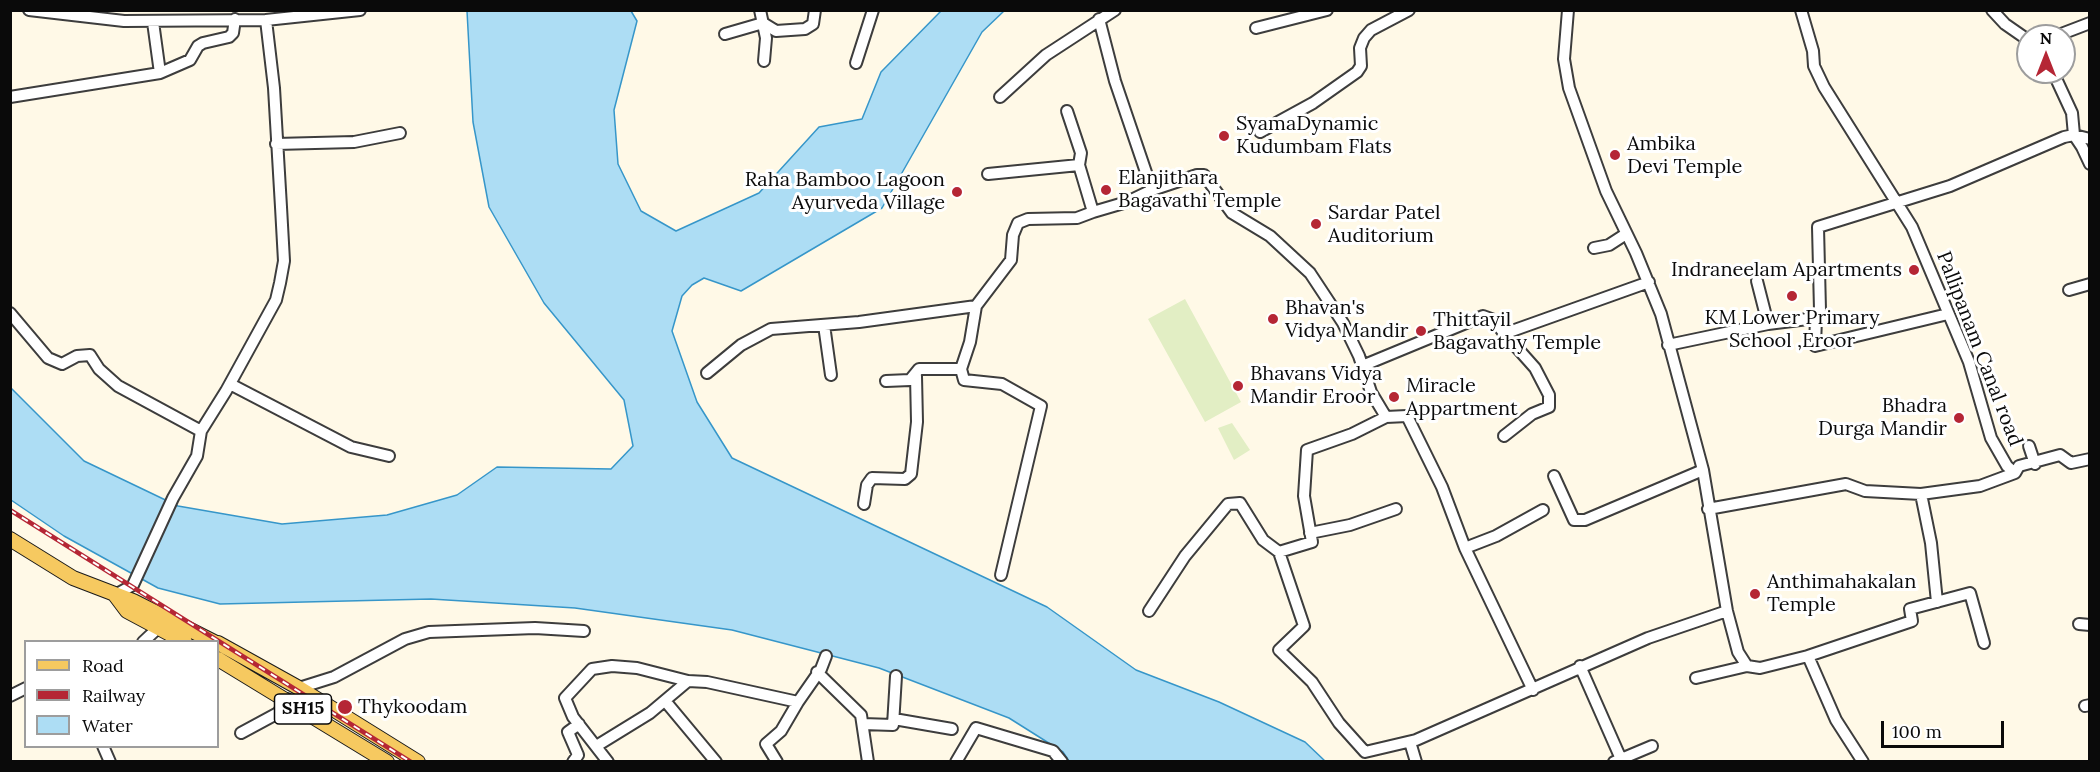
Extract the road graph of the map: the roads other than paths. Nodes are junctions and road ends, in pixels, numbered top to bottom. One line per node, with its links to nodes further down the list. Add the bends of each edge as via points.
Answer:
1 (29, 10): 15 (street, via 70,17)
2 (360, 10): 13 (street)
3 (760, 10): 16 (street)
4 (815, 10): 16 (street, via 813,24 805,29 776,32)
5 (873, 10): 21 (street)
6 (1115, 10): 14 (street)
7 (1327, 10): 17 (street)
8 (1408, 10): 27 (street, via 1364,38 1357,72)
9 (1568, 10): 38 (street, via 1564,58 1569,88)
10 (1801, 10): 36 (street, Pallipanam Canal road, via 1814,66 1824,87)
11 (1992, 10): 18 (street)
12 (235, 20): 13 (street); 15 (street); 22 (street, via 229,38 203,43 190,60)
13 (266, 20): 31 (street)
14 (1099, 20): 25 (street, via 1046,55); 35 (street)
15 (153, 22): 22 (street)
16 (763, 23): 19 (street); 20 (street)
17 (1256, 27)
18 (2016, 31)
19 (725, 34)
20 (764, 61)
21 (856, 63)
22 (160, 73): 24 (street)
23 (2059, 84): 29 (street, via 2072,113)
24 (10, 97)
25 (1000, 98)
26 (1066, 111): 33 (street, via 1081,153)
27 (1260, 132)
28 (400, 133): 31 (street, via 354,142)
29 (2074, 135): 30 (street); 32 (street); 36 (street)
30 (2090, 139)
31 (276, 144): 58 (street, via 284,261 280,283 276,300)
32 (2090, 164)
33 (1079, 165): 34 (street); 37 (street)
34 (988, 174)
35 (1152, 190): 37 (street); 52 (street, via 1204,176 1232,213 1270,236 1310,273 1343,323)
36 (1899, 204): 46 (street, Pallipanam Canal road); 47 (street, via 1818,227 1820,310)
37 (1093, 212): 44 (street, via 1077,218 1028,219 1018,223 1011,260)
38 (1626, 234): 39 (street, via 1609,245); 41 (street)
39 (1594, 248)
40 (1757, 281): 48 (street)
41 (1649, 282): 50 (street); 51 (street)
42 (2090, 284): 43 (street)
43 (2069, 290)
44 (975, 306): 49 (street); 53 (street, via 972,335)
45 (10, 313): 60 (street, via 48,358 62,364 77,356 90,355 117,386)
46 (1948, 314): 47 (street, via 1815,346); 67 (street, Pallipanam Canal road, via 1969,362 1991,438)
47 (1816, 318): 48 (street)
48 (1768, 324): 51 (street)
49 (824, 325): 54 (street, via 771,329 741,345); 55 (street)
50 (1503, 332): 52 (street, via 1494,320 1483,316); 61 (street, via 1536,368 1549,395 1550,407 1532,414)
51 (1668, 345): 66 (street)
52 (1362, 366): 59 (street)
53 (961, 369): 56 (street, via 919,369); 78 (street, via 964,380 1002,384 1041,406)
54 (707, 373)
55 (831, 375)
56 (915, 376): 57 (street, via 910,380); 70 (street, via 917,422 911,474 905,479 872,478)
57 (886, 381)
58 (230, 384): 60 (street); 63 (street, via 351,447)
59 (1386, 417): 74 (street, via 1307,450 1304,496); 76 (street, via 1407,416)
60 (201, 431): 79 (street, via 197,456 173,498 134,585)
61 (1504, 436)
62 (2029, 446): 65 (street)
63 (389, 456)
64 (2090, 459): 65 (street, via 2071,463 2060,455)
65 (2035, 464): 67 (street, via 2019,466)
66 (1703, 470): 68 (street, via 1585,520 1574,520); 72 (street)
67 (2015, 473): 69 (street, via 1980,486)
68 (1554, 476)
69 (1921, 494): 72 (street, via 1865,491 1846,484); 80 (street)
70 (864, 504)
71 (1396, 509): 74 (street, via 1350,525)
72 (1708, 509): 82 (street)
73 (1543, 510): 76 (street, via 1496,537)
74 (1310, 533): 77 (street, via 1312,542)
75 (10, 539): 79 (main road, via 73,578)
76 (1466, 548): 101 (street)
77 (1279, 552): 81 (street, via 1263,540 1240,503 1228,504 1180,562); 111 (street, via 1304,626 1279,650 1312,682 1339,723 1365,752)
78 (1000, 575)
79 (116, 595): 83 (main road, via 127,611); 87 (main road)
80 (1937, 602): 88 (street, via 1970,593); 91 (street, via 1910,609 1912,621)
81 (1149, 611)
82 (1727, 611): 93 (street); 94 (street, via 1738,652)
83 (159, 627): 85 (street); 86 (main road)
84 (584, 632): 99 (street, via 523,628 429,632 405,639 334,676)
85 (145, 640)
86 (182, 640)
87 (212, 640)
88 (1984, 643)
89 (219, 644): 99 (main road)
90 (826, 656): 95 (street)
91 (1808, 656): 94 (street, via 1760,668); 127 (street, via 1836,720)
92 (219, 660): 103 (main road, SH15)
93 (1580, 666): 101 (street); 115 (street)
94 (1747, 666): 97 (street)
95 (817, 672): 105 (street); 108 (street, via 861,715)
96 (896, 676): 106 (street)
97 (1696, 678)
98 (688, 681): 104 (street); 105 (street); 107 (street, via 637,668 592,669 565,698)
99 (299, 688): 118 (main road)
100 (24, 689): 102 (street)
101 (1533, 690): 111 (street)
102 (10, 696)
103 (287, 699): 110 (street, via 278,713); 117 (main road, SH15)
104 (666, 702): 112 (street); 121 (street)
105 (798, 702): 122 (street, via 781,731 766,744)
106 (894, 719): 108 (street, via 893,725); 109 (street)
107 (579, 724): 112 (street); 119 (street, via 568,732 578,755)
108 (863, 724): 123 (street)
109 (952, 729)
110 (241, 733)
111 (1410, 742): 126 (street)
112 (598, 745): 120 (street)
113 (1652, 746): 115 (street)
114 (103, 748): 116 (street)
115 (1617, 760)
116 (110, 762)
117 (387, 762)
118 (418, 762)
119 (573, 762)
120 (608, 762)
121 (716, 762)
122 (777, 762)
123 (868, 762)
124 (956, 762): 125 (street, via 976,728 1053,751)
125 (1062, 762)
126 (1416, 762)
127 (1863, 762)

